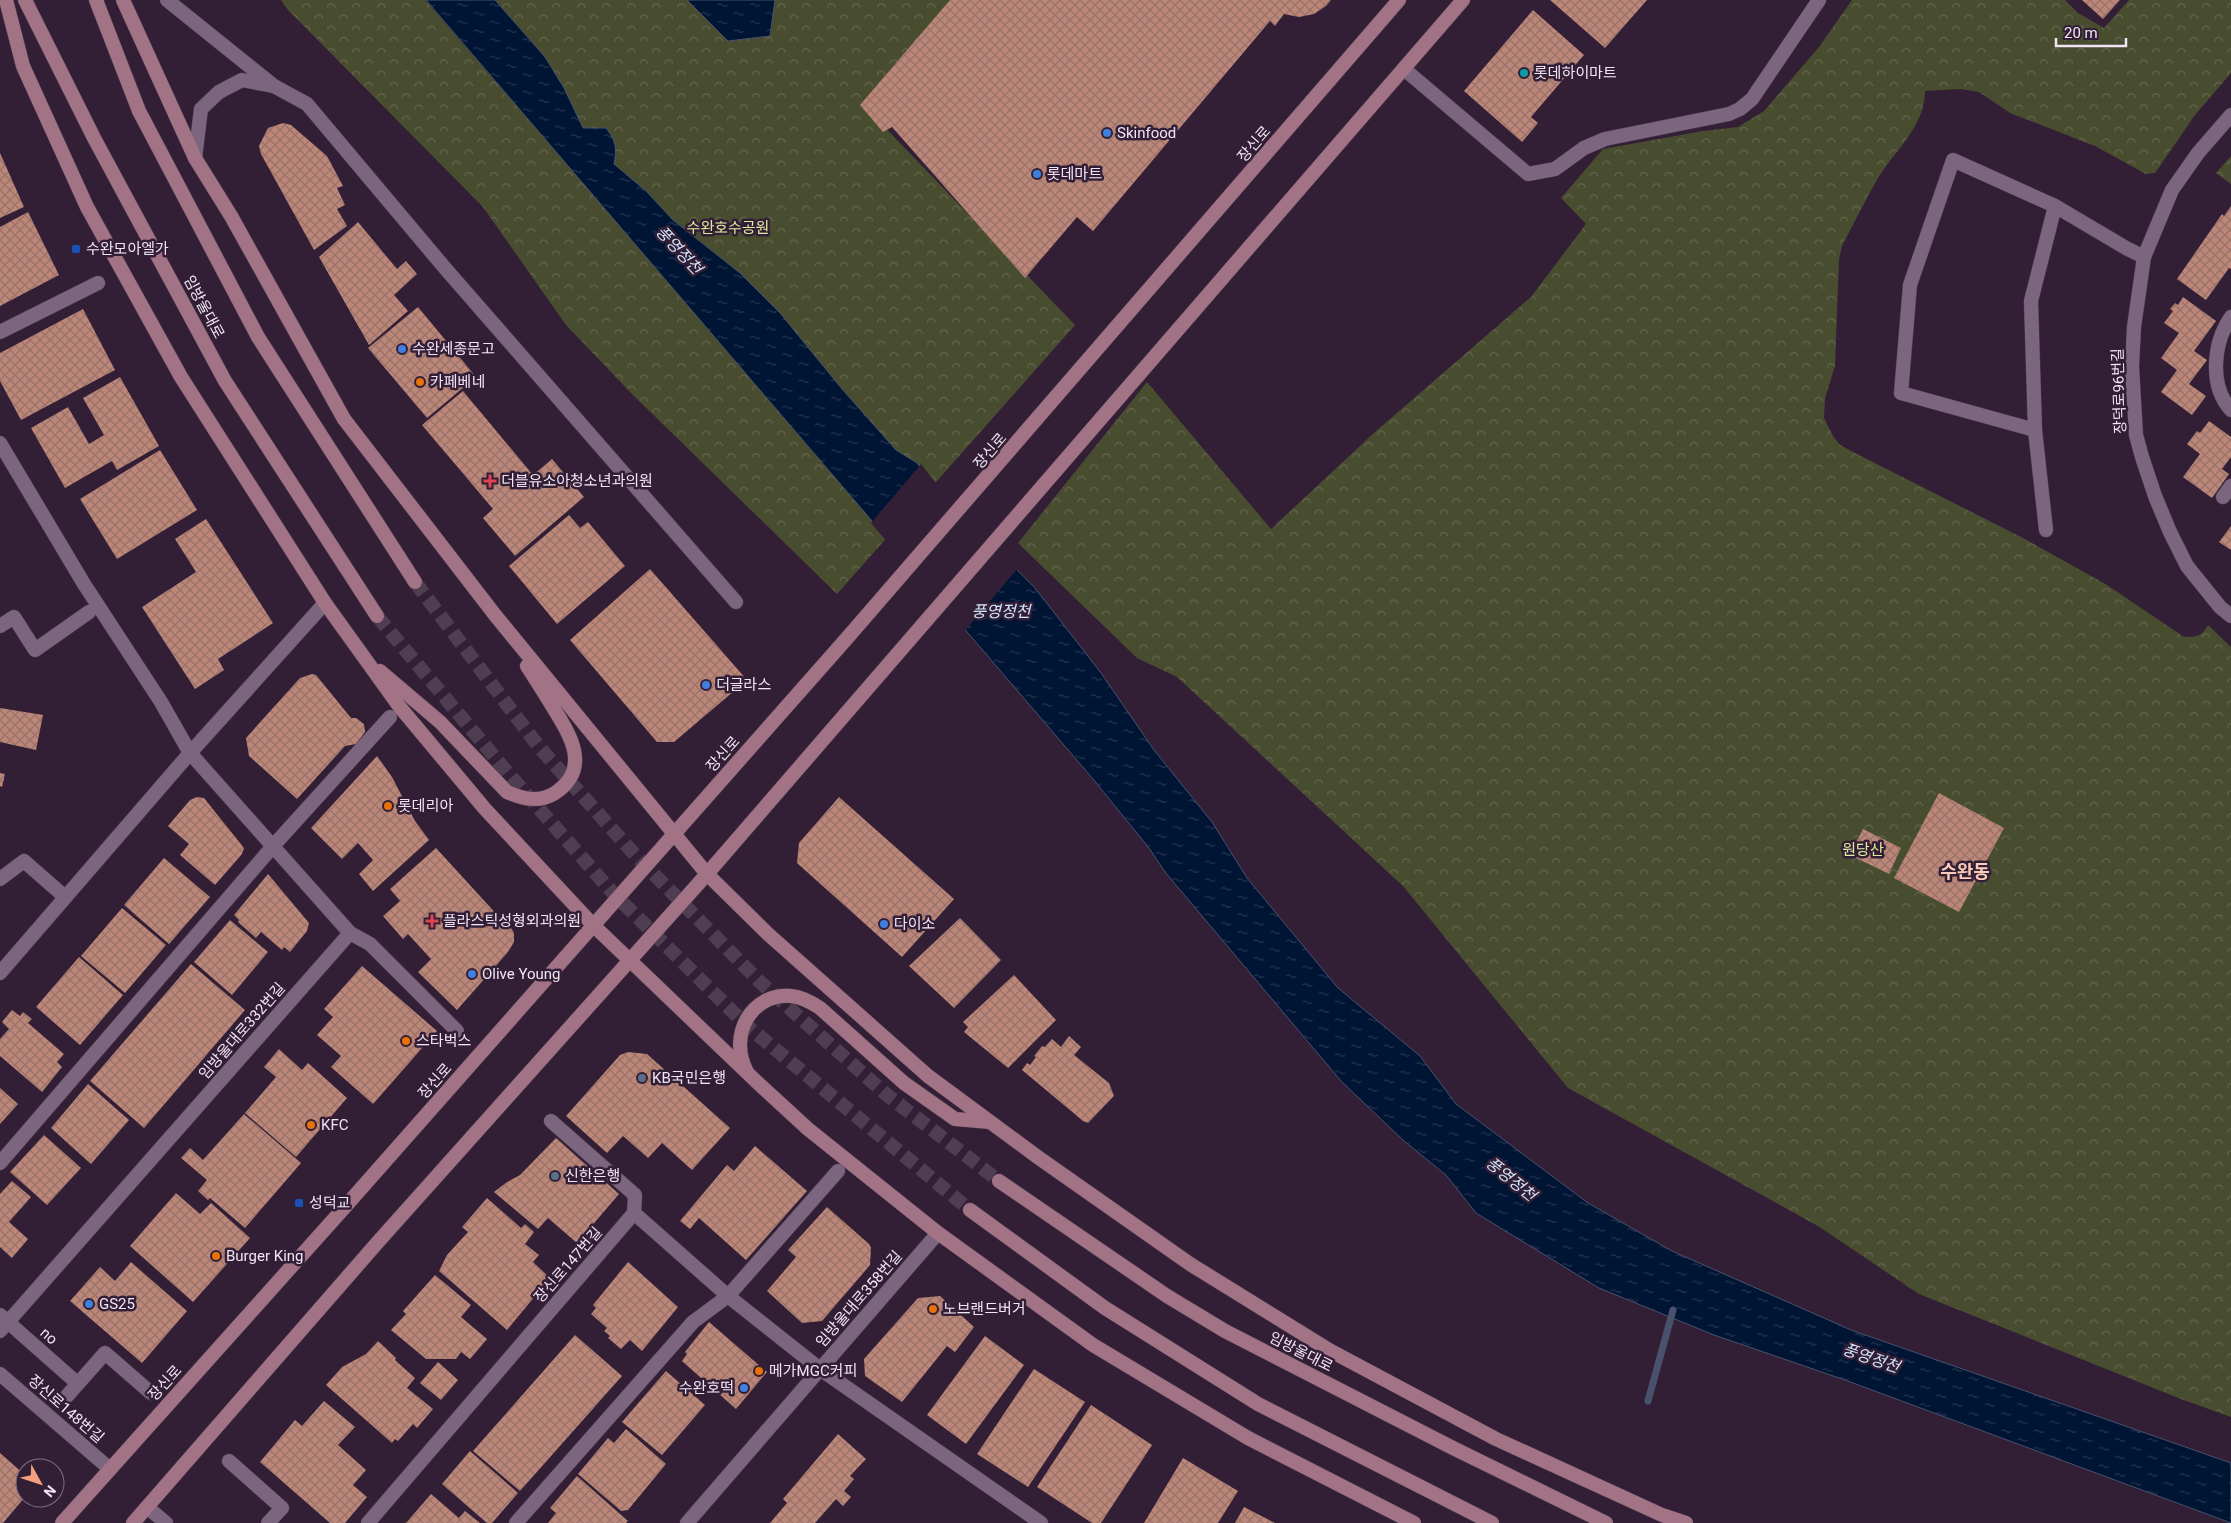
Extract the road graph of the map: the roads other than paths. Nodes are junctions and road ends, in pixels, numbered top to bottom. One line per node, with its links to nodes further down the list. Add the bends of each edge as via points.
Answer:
1 (6, 0): 24 (main road, via 22,66 87,207 180,377)
2 (25, 0): 27 (main road, 임방울대로, via 94,138 225,381)
3 (96, 0): 22 (main road, via 139,111 258,337)
4 (123, 0): 12 (main road)
5 (167, 0): 10 (street)
6 (1399, 0): 33 (main road, 장신로, via 1013,449)
7 (1463, 0): 9 (main road)
8 (1819, 0): 9 (street, via 1752,99 1740,109 1605,139 1584,148 1555,169 1528,174)
9 (1404, 69): 35 (main road)
10 (274, 86): 12 (street, via 242,80 218,92 201,109); 23 (street, via 308,104 444,267)
11 (2231, 115): 14 (street, 장덕로96번길, via 2172,190)
12 (195, 158): 26 (main road, via 231,216 344,419)
13 (2055, 206): 14 (street); 19 (street, via 2031,301); 19 (street, via 1953,160 1910,285 1901,393)
14 (2144, 257): 28 (street, 장덕로96번길, via 2132,367 2136,435 2170,532 2187,566)
15 (98, 283): 17 (street)
16 (2231, 317): 18 (street, via 2224,327 2216,355 2217,383 2222,400)
17 (0, 332)
18 (2231, 410)
19 (2035, 430): 21 (street)
20 (0, 443): 32 (street)
21 (2046, 530)
22 (415, 582)
23 (736, 602)
24 (325, 603): 30 (main road); 32 (street)
25 (89, 612): 29 (street, via 35,650 14,618)
26 (495, 615): 30 (main road, via 570,734 575,748 575,763 570,777 549,796 535,800 507,792 440,722); 33 (main road)
27 (377, 616)
28 (2231, 616)
29 (0, 626)
30 (368, 662): 38 (main road, via 399,706 486,809)
31 (390, 717): 34 (street)
32 (190, 752): 34 (street); 37 (street)
33 (674, 834): 35 (main road); 38 (main road, 장신로)
34 (274, 845): 39 (street); 46 (street)
35 (707, 874): 40 (main road); 45 (main road, via 768,934 928,1076)
36 (0, 879): 37 (street, via 24,861)
37 (65, 897): 41 (street)
38 (594, 926): 40 (main road); 60 (main road, 장신로)
39 (350, 933): 42 (street, via 370,944); 53 (street, 임방울대로332번길)
40 (631, 961): 43 (main road); 61 (main road, via 377,1243)
41 (0, 973)
42 (457, 1031)
43 (760, 1084): 45 (main road, via 748,1073 741,1059 742,1028 749,1014 761,1004 775,997 791,996 820,1008 904,1083 955,1120); 51 (main road, via 808,1129)
44 (551, 1122): 50 (street, via 635,1195)
45 (991, 1122): 73 (main road, via 1190,1264 1329,1350 1496,1439)
46 (0, 1163)
47 (838, 1171): 52 (street)
48 (999, 1181): 72 (main road, 임방울대로, via 1151,1286 1225,1331)
49 (970, 1210): 71 (main road, via 1105,1308 1258,1404)
50 (634, 1213): 52 (street); 66 (street, 장신로147번길)
51 (938, 1233): 54 (street, 임방울대로358번길); 70 (main road, via 1093,1345 1248,1438)
52 (728, 1296): 54 (street); 67 (street, via 693,1322)
53 (3, 1323): 56 (street, no)
54 (820, 1369): 68 (street, 임방울대로358번길); 69 (street)
55 (0, 1374): 60 (street, 장신로148번길)
56 (77, 1382): 57 (street, via 104,1353); 58 (street)
57 (147, 1394)
58 (67, 1396)
59 (228, 1461): 65 (street, via 243,1482 282,1508)
60 (110, 1469): 62 (main road, 장신로)
61 (147, 1508): 63 (main road); 64 (street)
62 (62, 1523)
63 (133, 1523)
64 (166, 1523)
65 (269, 1523)
66 (368, 1523)
67 (516, 1523)
68 (687, 1523)
69 (1041, 1523)
70 (1414, 1523)
71 (1492, 1523)
72 (1606, 1523)
73 (1686, 1523)

